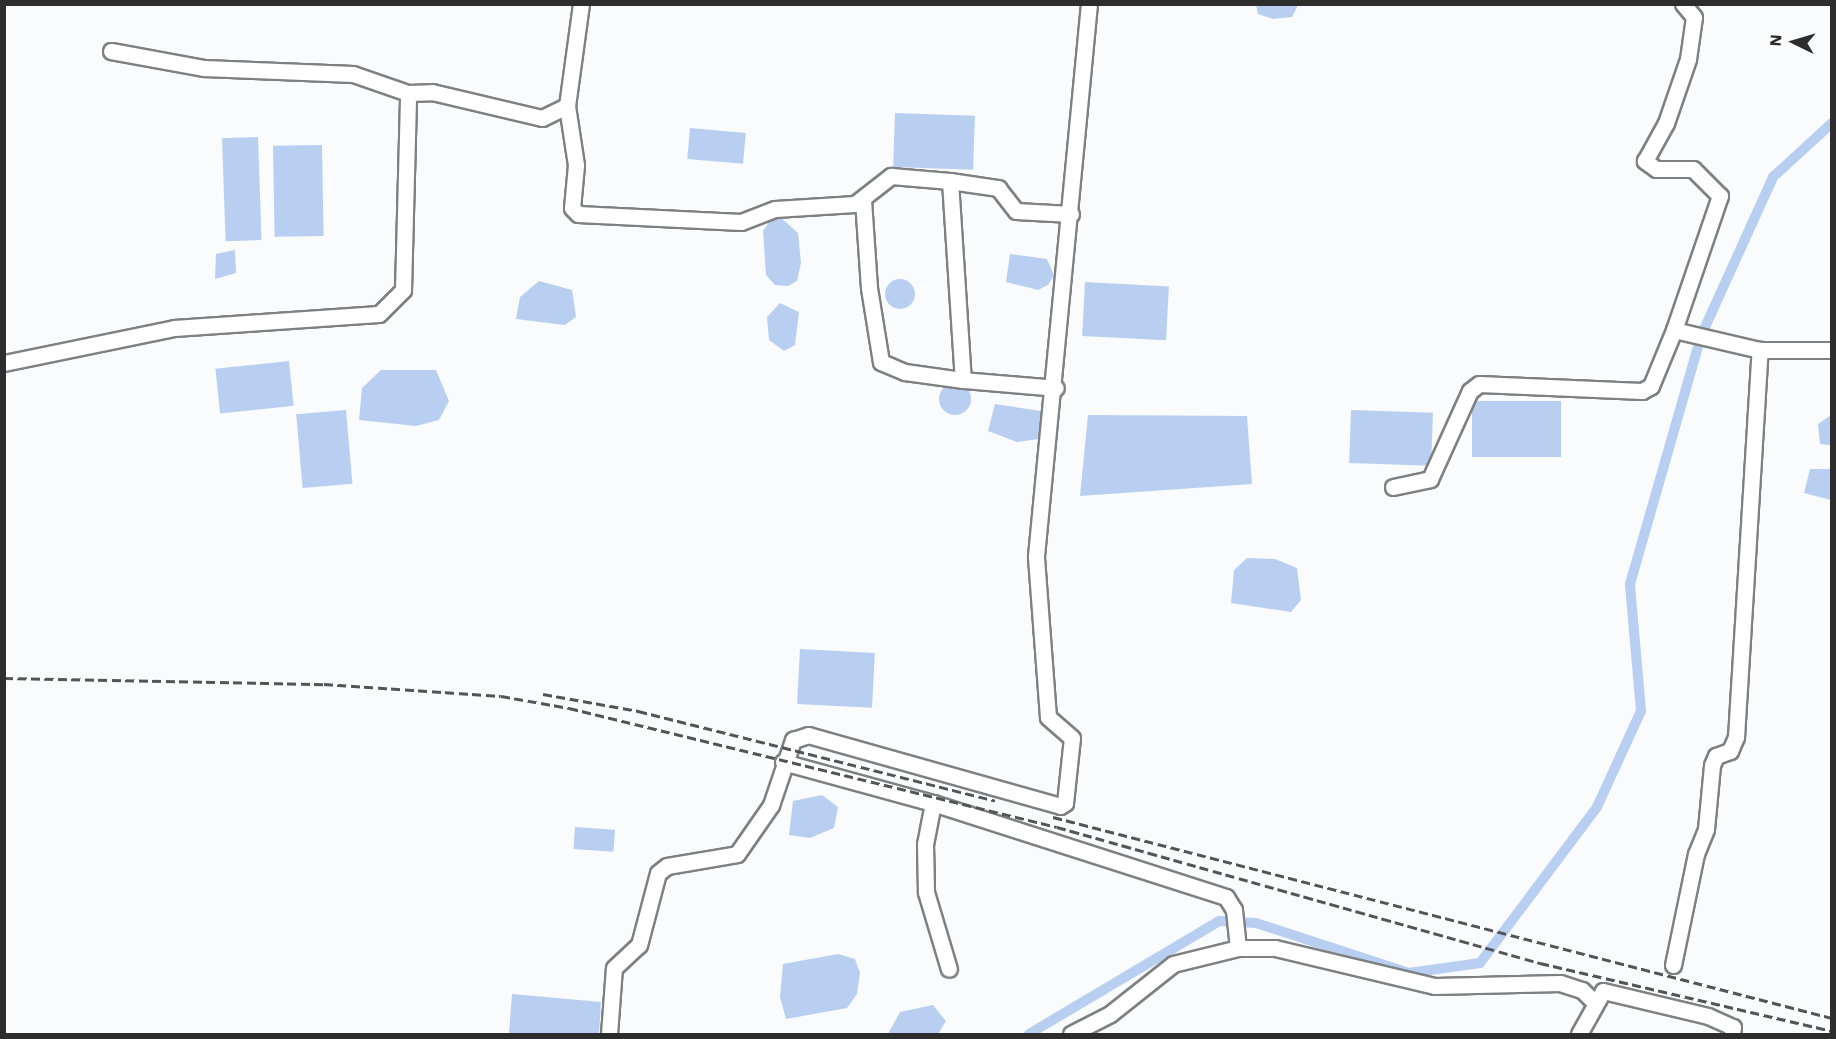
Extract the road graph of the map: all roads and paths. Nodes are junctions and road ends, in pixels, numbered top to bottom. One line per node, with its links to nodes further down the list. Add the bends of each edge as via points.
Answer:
1 (581, 4): 6 (street)
2 (1089, 4): 9 (street)
3 (1683, 4): 10 (street, via 1694,17 1692,41 1666,123 1645,161 1656,169 1693,168 1720,196)
4 (111, 51): 5 (street, via 204,68 353,74)
5 (408, 93): 6 (street, via 432,92 542,118); 13 (street, via 403,290 379,314 174,328)
6 (567, 106): 8 (street, via 576,165 572,208 578,214 741,222 759,212)
7 (950, 181): 8 (street, via 891,176); 9 (street, via 998,188 1016,210); 14 (street)
8 (863, 200): 14 (street, via 868,288 881,362 905,372)
9 (1071, 214): 15 (street)
10 (1677, 331): 11 (street); 16 (street, via 1651,386 1642,391 1479,384 1470,391 1430,479)
11 (1760, 350): 12 (street); 20 (street, via 1736,737 1730,751 1716,756 1712,765 1706,829 1696,854)
12 (1832, 350)
13 (4, 363)
14 (963, 380): 15 (street)
15 (1056, 388): 17 (street, via 1035,589 1048,717 1072,738 1065,803 1060,806 808,735 793,740)
16 (1393, 488)
17 (783, 762): 18 (street); 23 (street, via 771,805 737,854 667,866 658,873 639,945 614,968)
18 (933, 803): 19 (street, via 1226,897 1234,910); 21 (street, via 926,844 926,892)
19 (1238, 948): 22 (street, via 1275,948 1435,987 1560,983 1582,990); 24 (street, via 1173,964 1110,1014)
20 (1673, 965)
21 (949, 969)
22 (1595, 1003): 25 (street); 26 (street, via 1603,991 1708,1016 1733,1027)
23 (609, 1035)
24 (1071, 1035)
25 (1579, 1035)
26 (1732, 1035)

